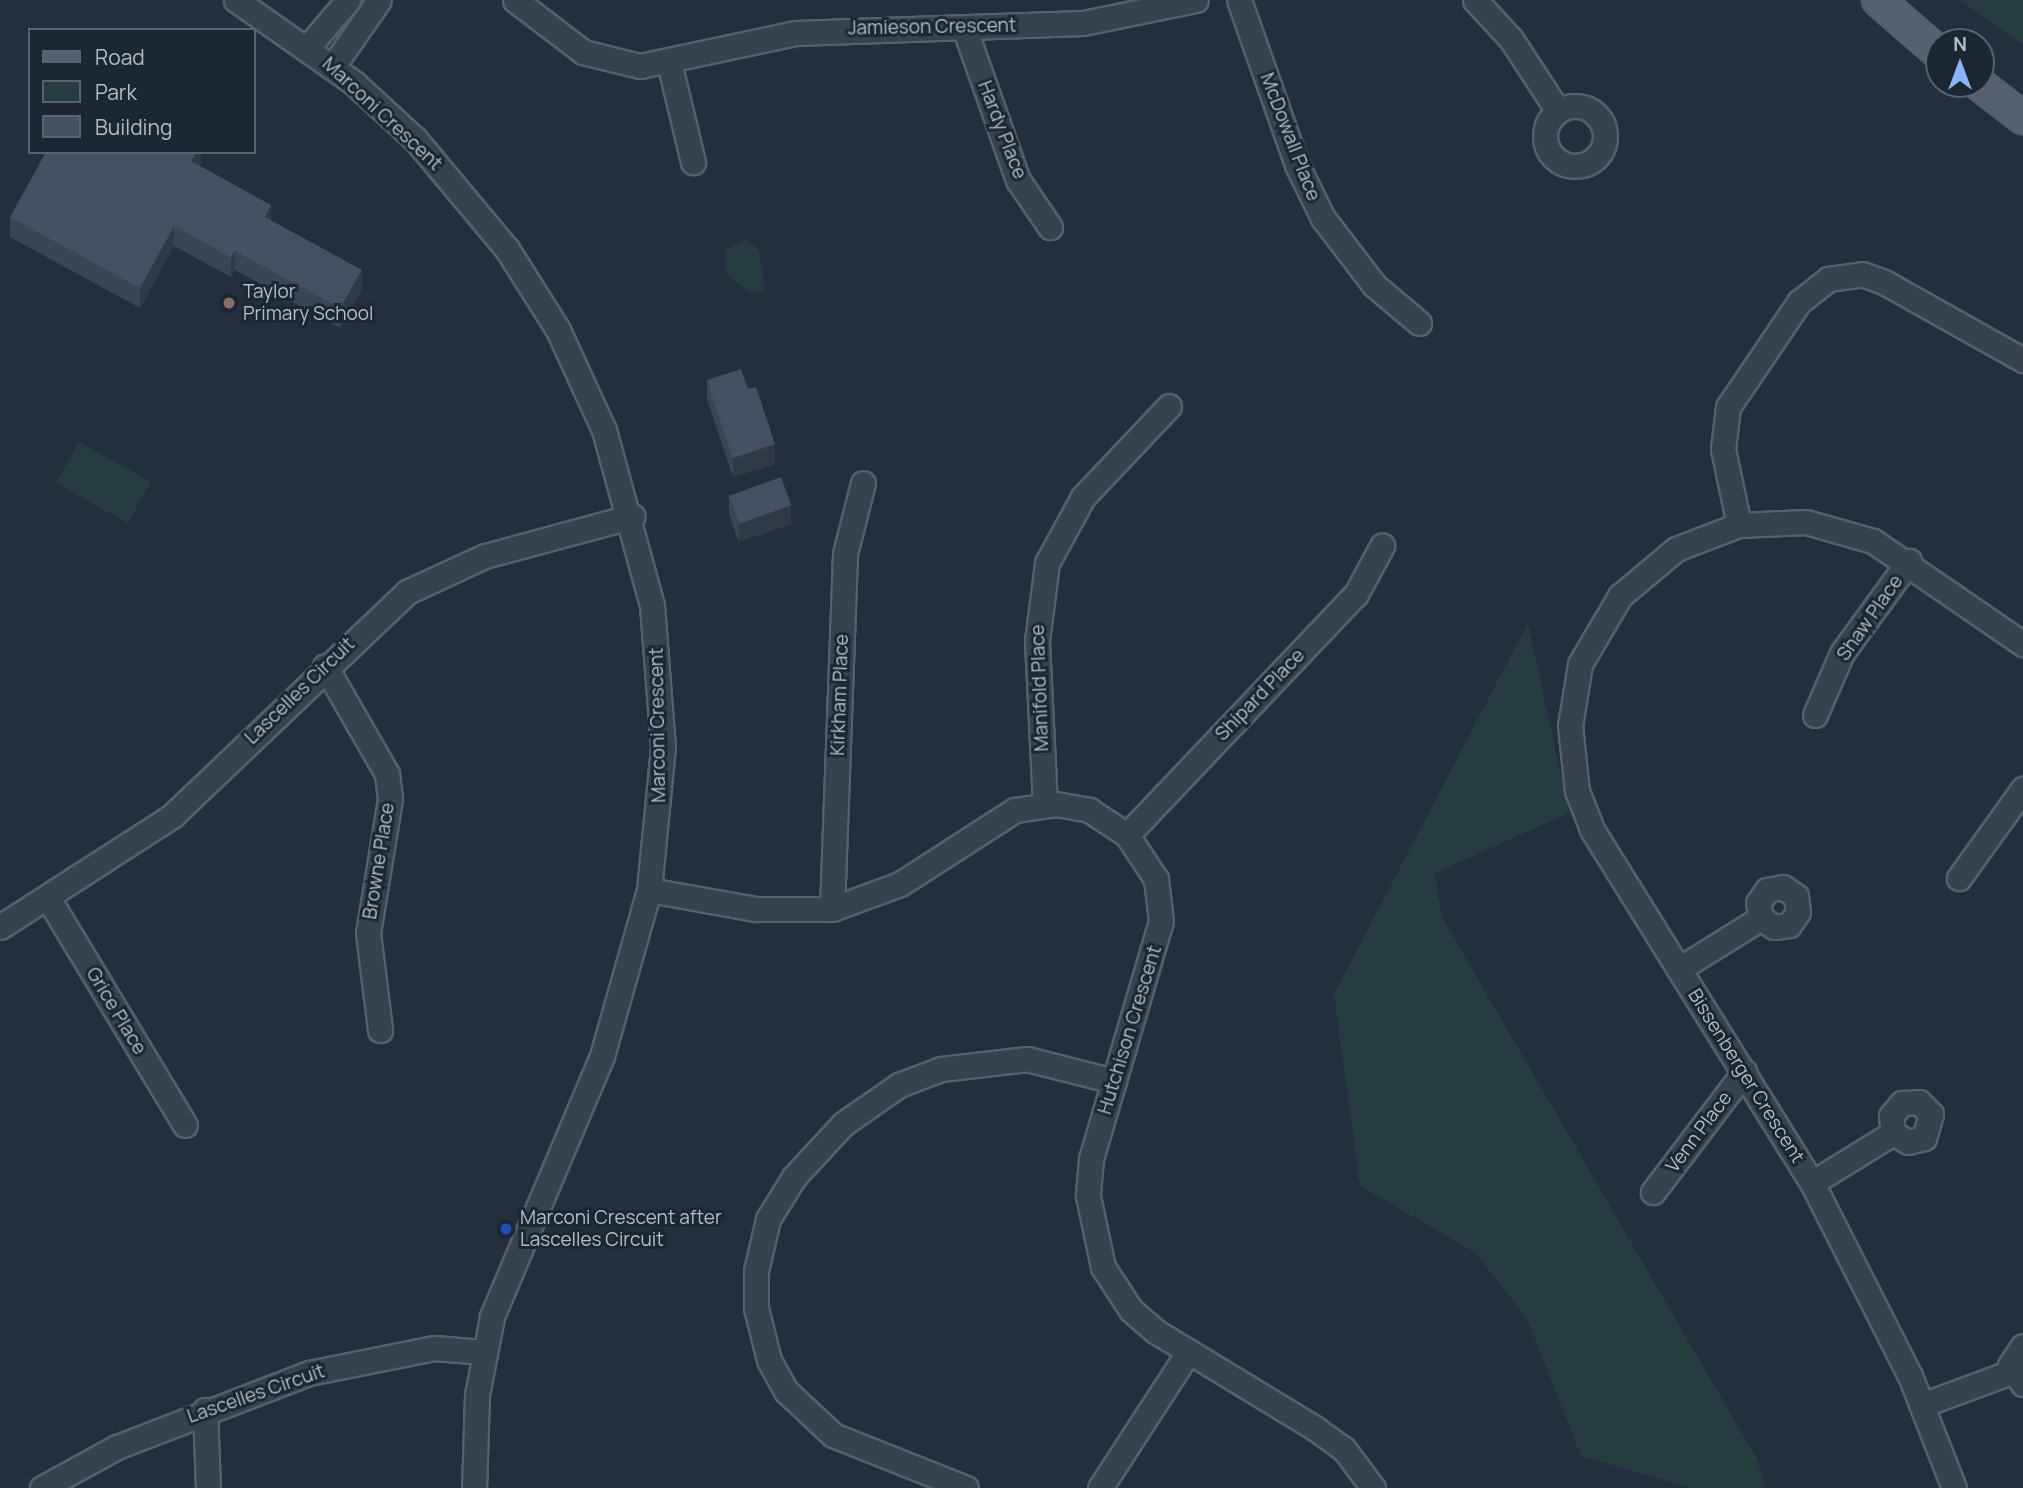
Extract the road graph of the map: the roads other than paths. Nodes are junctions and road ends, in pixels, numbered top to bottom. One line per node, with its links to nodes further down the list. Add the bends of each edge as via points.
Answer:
1 (236, 0): 11 (street, Marconi Crescent)
2 (348, 0): 11 (street)
3 (379, 0): 13 (street)
4 (515, 0): 12 (street, Jamieson Crescent, via 583,52 611,62)
5 (1196, 0): 9 (street, Jamieson Crescent, via 1083,23)
6 (1239, 0): 19 (street, McDowall Place, via 1297,165 1323,218 1374,285)
7 (1475, 0): 15 (street, via 1511,39)
8 (1878, 0): 10 (main road)
9 (964, 27): 12 (street, Jamieson Crescent, via 795,33); 18 (street, Hardy Place, via 1018,180)
10 (1925, 41)
11 (308, 47): 13 (street, Marconi Crescent)
12 (669, 62): 17 (street)
13 (332, 65): 23 (street, Marconi Crescent, via 453,181 531,284 588,392)
14 (1995, 96): 16 (main road)
15 (1558, 111)
16 (2023, 118)
17 (692, 162)
18 (1050, 228)
19 (1419, 323)
20 (2023, 360): 24 (street, via 1884,282 1862,274 1828,279 1799,302 1728,407 1723,449)
21 (1169, 406): 31 (street, Manifold Place, via 1083,497 1048,563 1037,631)
22 (863, 483): 36 (street, Kirkham Place, via 845,554)
23 (633, 516): 28 (street, Lascelles Circuit, via 444,571 407,592); 34 (street, Marconi Crescent, via 652,605 661,693 659,819)
24 (1739, 525): 26 (street, Bissenberger Crescent, via 1783,520 1827,525); 39 (street, Bissenberger Crescent, via 1676,549 1645,571 1598,628 1574,687 1570,752 1577,792 1592,829)
25 (1382, 547): 32 (street, Shipard Place, via 1356,594)
26 (1909, 561): 27 (street, Bissenberger Crescent); 29 (street, Shaw Place, via 1842,653)
27 (2023, 644)
28 (325, 667): 35 (street, Lascelles Circuit, via 172,816); 40 (street, Browne Place, via 387,774 390,799 368,933)
29 (1815, 715)
30 (2023, 789): 33 (street)
31 (1045, 804): 32 (street, Hutchison Crescent, via 1089,810); 36 (street, Hutchison Crescent, via 1001,816 900,884)
32 (1127, 835): 42 (street, Hutchison Crescent, via 1156,879 1161,921)
33 (1959, 878)
34 (649, 890): 36 (street, Hutchison Crescent, via 756,909); 49 (street, Marconi Crescent, via 602,1056 508,1271)
35 (48, 898): 38 (street, Lascelles Circuit); 43 (street, Grice Place)
36 (832, 909)
37 (1761, 918): 39 (street, Bissenberger Crescent)
38 (0, 927)
39 (1679, 969): 41 (street, Bissenberger Crescent)
40 (380, 1030)
41 (1744, 1072): 45 (street, Bissenberger Crescent); 46 (street, Venn Place)
42 (1114, 1081): 48 (street, Hutchison Crescent, via 1091,1159 1092,1232 1103,1266 1131,1310); 56 (street, via 1027,1059 941,1069 899,1085 842,1124 794,1177 768,1219 756,1271 757,1308 769,1360 786,1391 833,1435)
43 (185, 1125)
44 (1893, 1133): 45 (street, Bissenberger Crescent)
45 (1812, 1183): 51 (street, Bissenberger Crescent)
46 (1654, 1192)
47 (2023, 1346): 50 (street, via 2011,1359)
48 (1189, 1351): 57 (street); 58 (street, Hutchison Crescent, via 1335,1443)
49 (484, 1352): 52 (street, Lascelles Circuit, via 434,1348 379,1356); 55 (street, Marconi Crescent)
50 (2017, 1378): 51 (street)
51 (1922, 1405): 59 (street, Bissenberger Crescent)
52 (205, 1410): 53 (street, Lascelles Circuit); 54 (street)
53 (42, 1488)
54 (208, 1488)
55 (474, 1488)
56 (966, 1488)
57 (1100, 1488)
58 (1373, 1488)
59 (1954, 1488)

